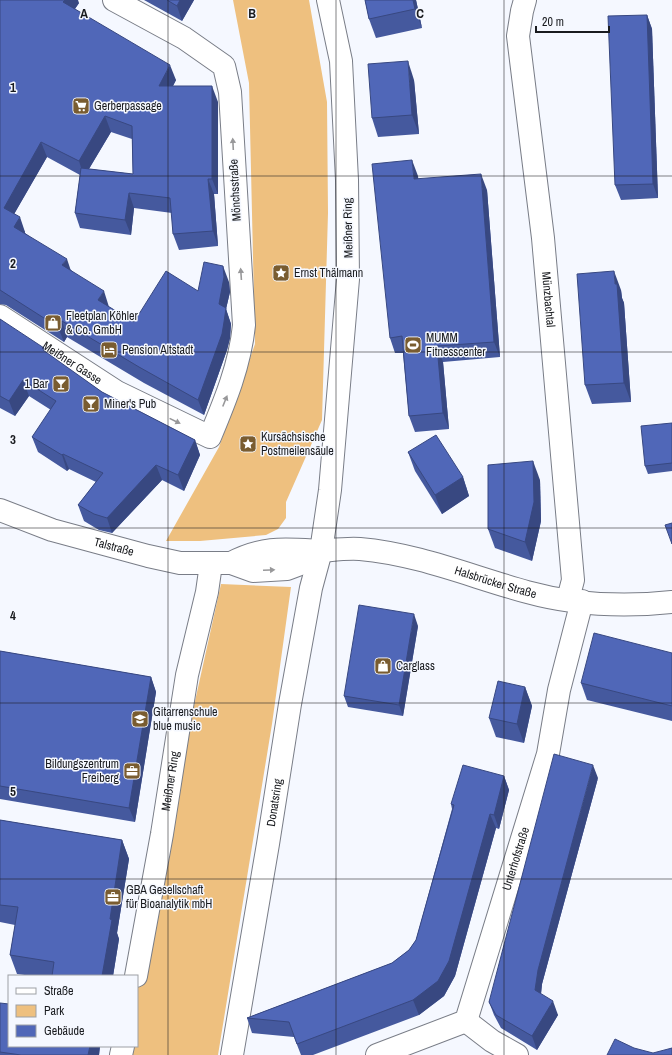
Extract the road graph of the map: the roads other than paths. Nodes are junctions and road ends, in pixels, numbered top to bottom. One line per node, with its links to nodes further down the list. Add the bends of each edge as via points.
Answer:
1 (114, 0): 5 (street, Mönchsstraße, one-way to 1, via 231,385 242,347 244,325 230,92 224,66 184,38)
2 (328, 0): 7 (street, Meißner Ring, via 341,61 347,180 348,279 330,490)
3 (526, 0): 9 (street, Münzbachtal, via 518,36 545,254)
4 (0, 316): 5 (street, Meißner Gasse, one-way to 5, via 117,392)
5 (210, 437)
6 (0, 510): 8 (street, Talstraße, via 52,530 148,556 180,563)
7 (321, 551): 8 (street, Talstraße, via 303,563 287,569 253,571); 9 (street, Halsbrücker Straße, via 358,549 400,556 529,592); 13 (street, Donatsring, via 311,588 290,704)
8 (221, 563): 11 (street, Meißner Ring, via 206,592 187,675)
9 (575, 600): 10 (street, Halsbrücker Straße, via 638,605); 12 (street, Unterhofstraße, via 548,754)
10 (672, 602)
11 (136, 975)
12 (466, 1021): 14 (street); 15 (street, via 492,1041)
13 (232, 1055)
14 (377, 1055)
15 (517, 1055)

